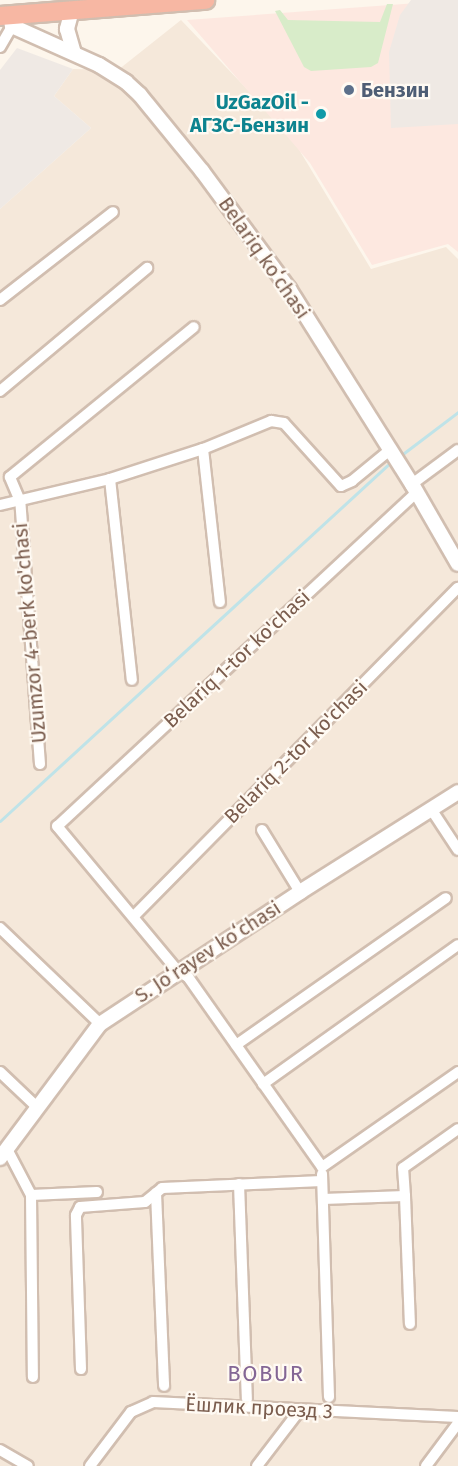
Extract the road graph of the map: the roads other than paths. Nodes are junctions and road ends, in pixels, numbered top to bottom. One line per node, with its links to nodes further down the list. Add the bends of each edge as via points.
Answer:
1 (205, 0): 2 (highway)
2 (72, 10): 3 (highway); 5 (street, via 67,29)
3 (8, 14): 4 (street); 5 (street, Belariq koʻchasi)
4 (0, 47)
5 (74, 53): 13 (street, Belariq koʻchasi, via 134,88 202,171 289,289)
6 (113, 212): 8 (street)
7 (147, 268): 10 (street)
8 (0, 300)
9 (194, 327): 16 (street, Uzumzor 4-berk ko'chasi, via 10,477)
10 (0, 391)
11 (202, 449): 13 (street, via 278,420 341,486); 14 (street); 20 (street)
12 (458, 450): 15 (street, Belariq 1-tor ko'chasi)
13 (395, 455): 15 (street, Belariq koʻchasi)
14 (110, 479): 16 (street); 21 (street)
15 (415, 488): 18 (street, Belariq koʻchasi); 29 (street, Belariq 1-tor ko'chasi, via 57,826)
16 (20, 501): 17 (street); 22 (street, Uzumzor 4-berk ko'chasi)
17 (0, 505)
18 (458, 564)
19 (458, 588): 29 (street, Belariq 2-tor ko'chasi)
20 (220, 602)
21 (132, 680)
22 (40, 764)
23 (458, 792): 24 (street, S. Joʻrayev koʻchasi)
24 (431, 809): 26 (street); 27 (street, S. Joʻrayev koʻchasi)
25 (262, 830): 27 (street)
26 (458, 850)
27 (300, 892): 32 (street, S. Joʻrayev koʻchasi)
28 (446, 898): 34 (street)
29 (134, 916): 32 (street)
30 (0, 928): 33 (street)
31 (458, 945): 37 (street)
32 (178, 971): 33 (street, S. Joʻrayev koʻchasi); 34 (street, via 188,977)
33 (100, 1024): 38 (street, S. Joʻrayev koʻchasi)
34 (236, 1045): 37 (street)
35 (0, 1072): 38 (street)
36 (458, 1072): 41 (street)
37 (263, 1084): 41 (street)
38 (36, 1107): 40 (street, S. Joʻrayev koʻchasi)
39 (458, 1129): 47 (street, via 403,1168)
40 (3, 1154): 46 (street)
41 (322, 1167): 42 (street)
42 (322, 1180): 43 (street); 48 (street)
43 (239, 1184): 45 (street, via 162,1188); 54 (street)
44 (96, 1192): 46 (street)
45 (156, 1193): 50 (street, via 145,1202 86,1204 77,1210); 52 (street)
46 (31, 1195): 51 (street)
47 (405, 1196): 48 (street); 49 (street)
48 (323, 1199): 53 (street)
49 (410, 1324)
50 (81, 1369)
51 (33, 1377)
52 (164, 1386)
53 (329, 1397)
54 (247, 1399)
55 (299, 1411): 56 (street, Ёшлик проезд 3); 60 (street, Ёшлик проезд 3, via 143,1404 131,1412); 61 (street)
56 (458, 1417)
57 (458, 1423): 62 (street)
58 (0, 1450): 59 (street)
59 (28, 1466)
60 (90, 1466)
61 (257, 1466)
62 (426, 1466)

